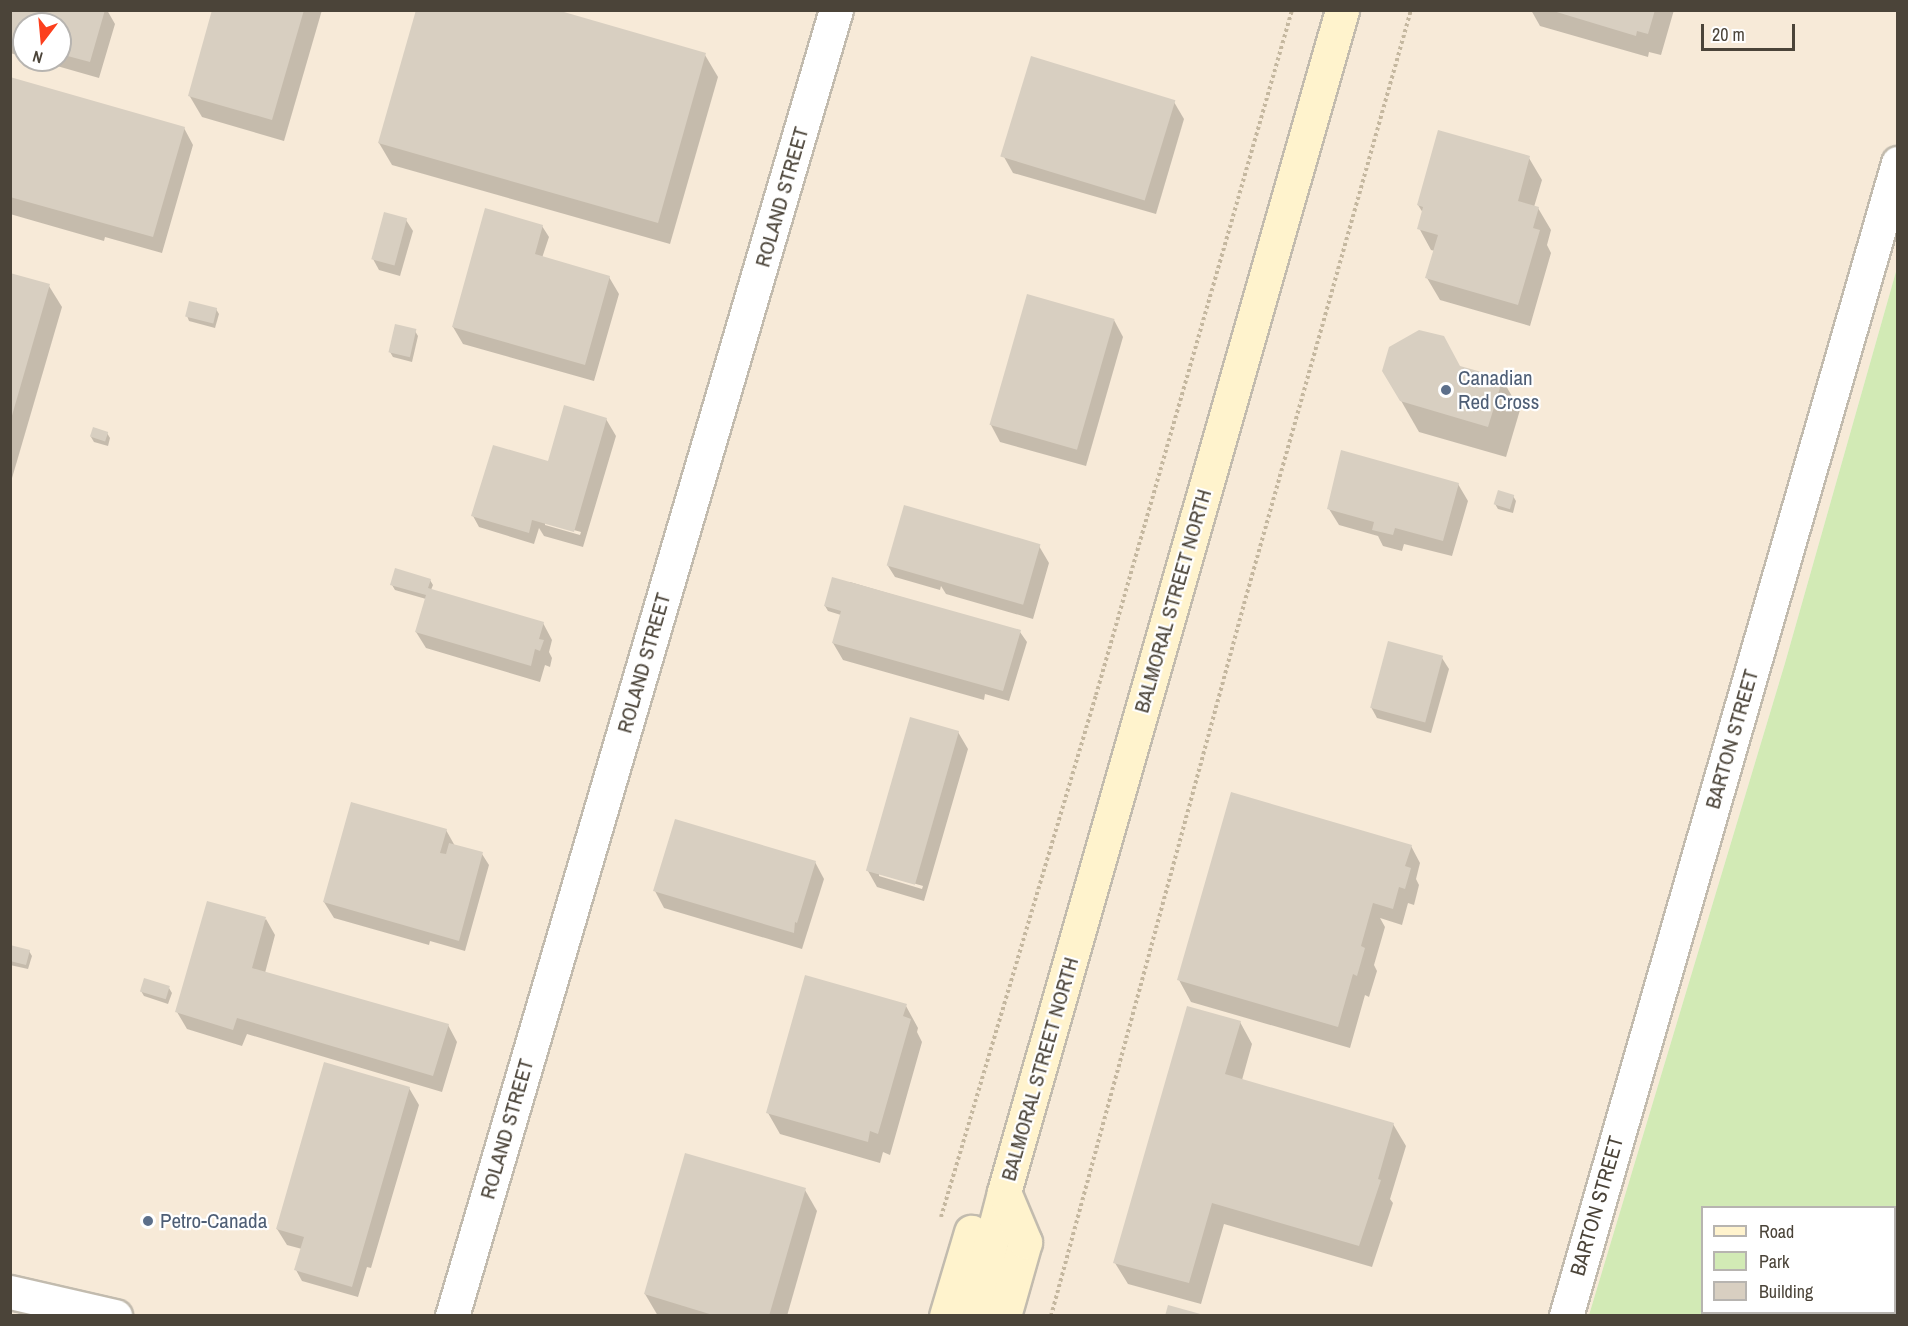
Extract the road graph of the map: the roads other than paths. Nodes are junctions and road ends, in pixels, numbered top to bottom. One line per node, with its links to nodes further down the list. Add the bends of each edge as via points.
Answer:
1 (836, 10): 7 (street, ROLAND STREET)
2 (1342, 10): 4 (main road, BALMORAL STREET NORTH)
3 (1898, 163): 11 (street, BARTON STREET)
4 (1004, 1192): 8 (main road, BALMORAL STREET NORTH, via 974,1224); 9 (main road); 10 (main road, BALMORAL STREET NORTH, via 1025,1242)
5 (10, 1292): 6 (street)
6 (115, 1316)
7 (452, 1316)
8 (946, 1316)
9 (972, 1316)
10 (1004, 1316)
11 (1566, 1316)

